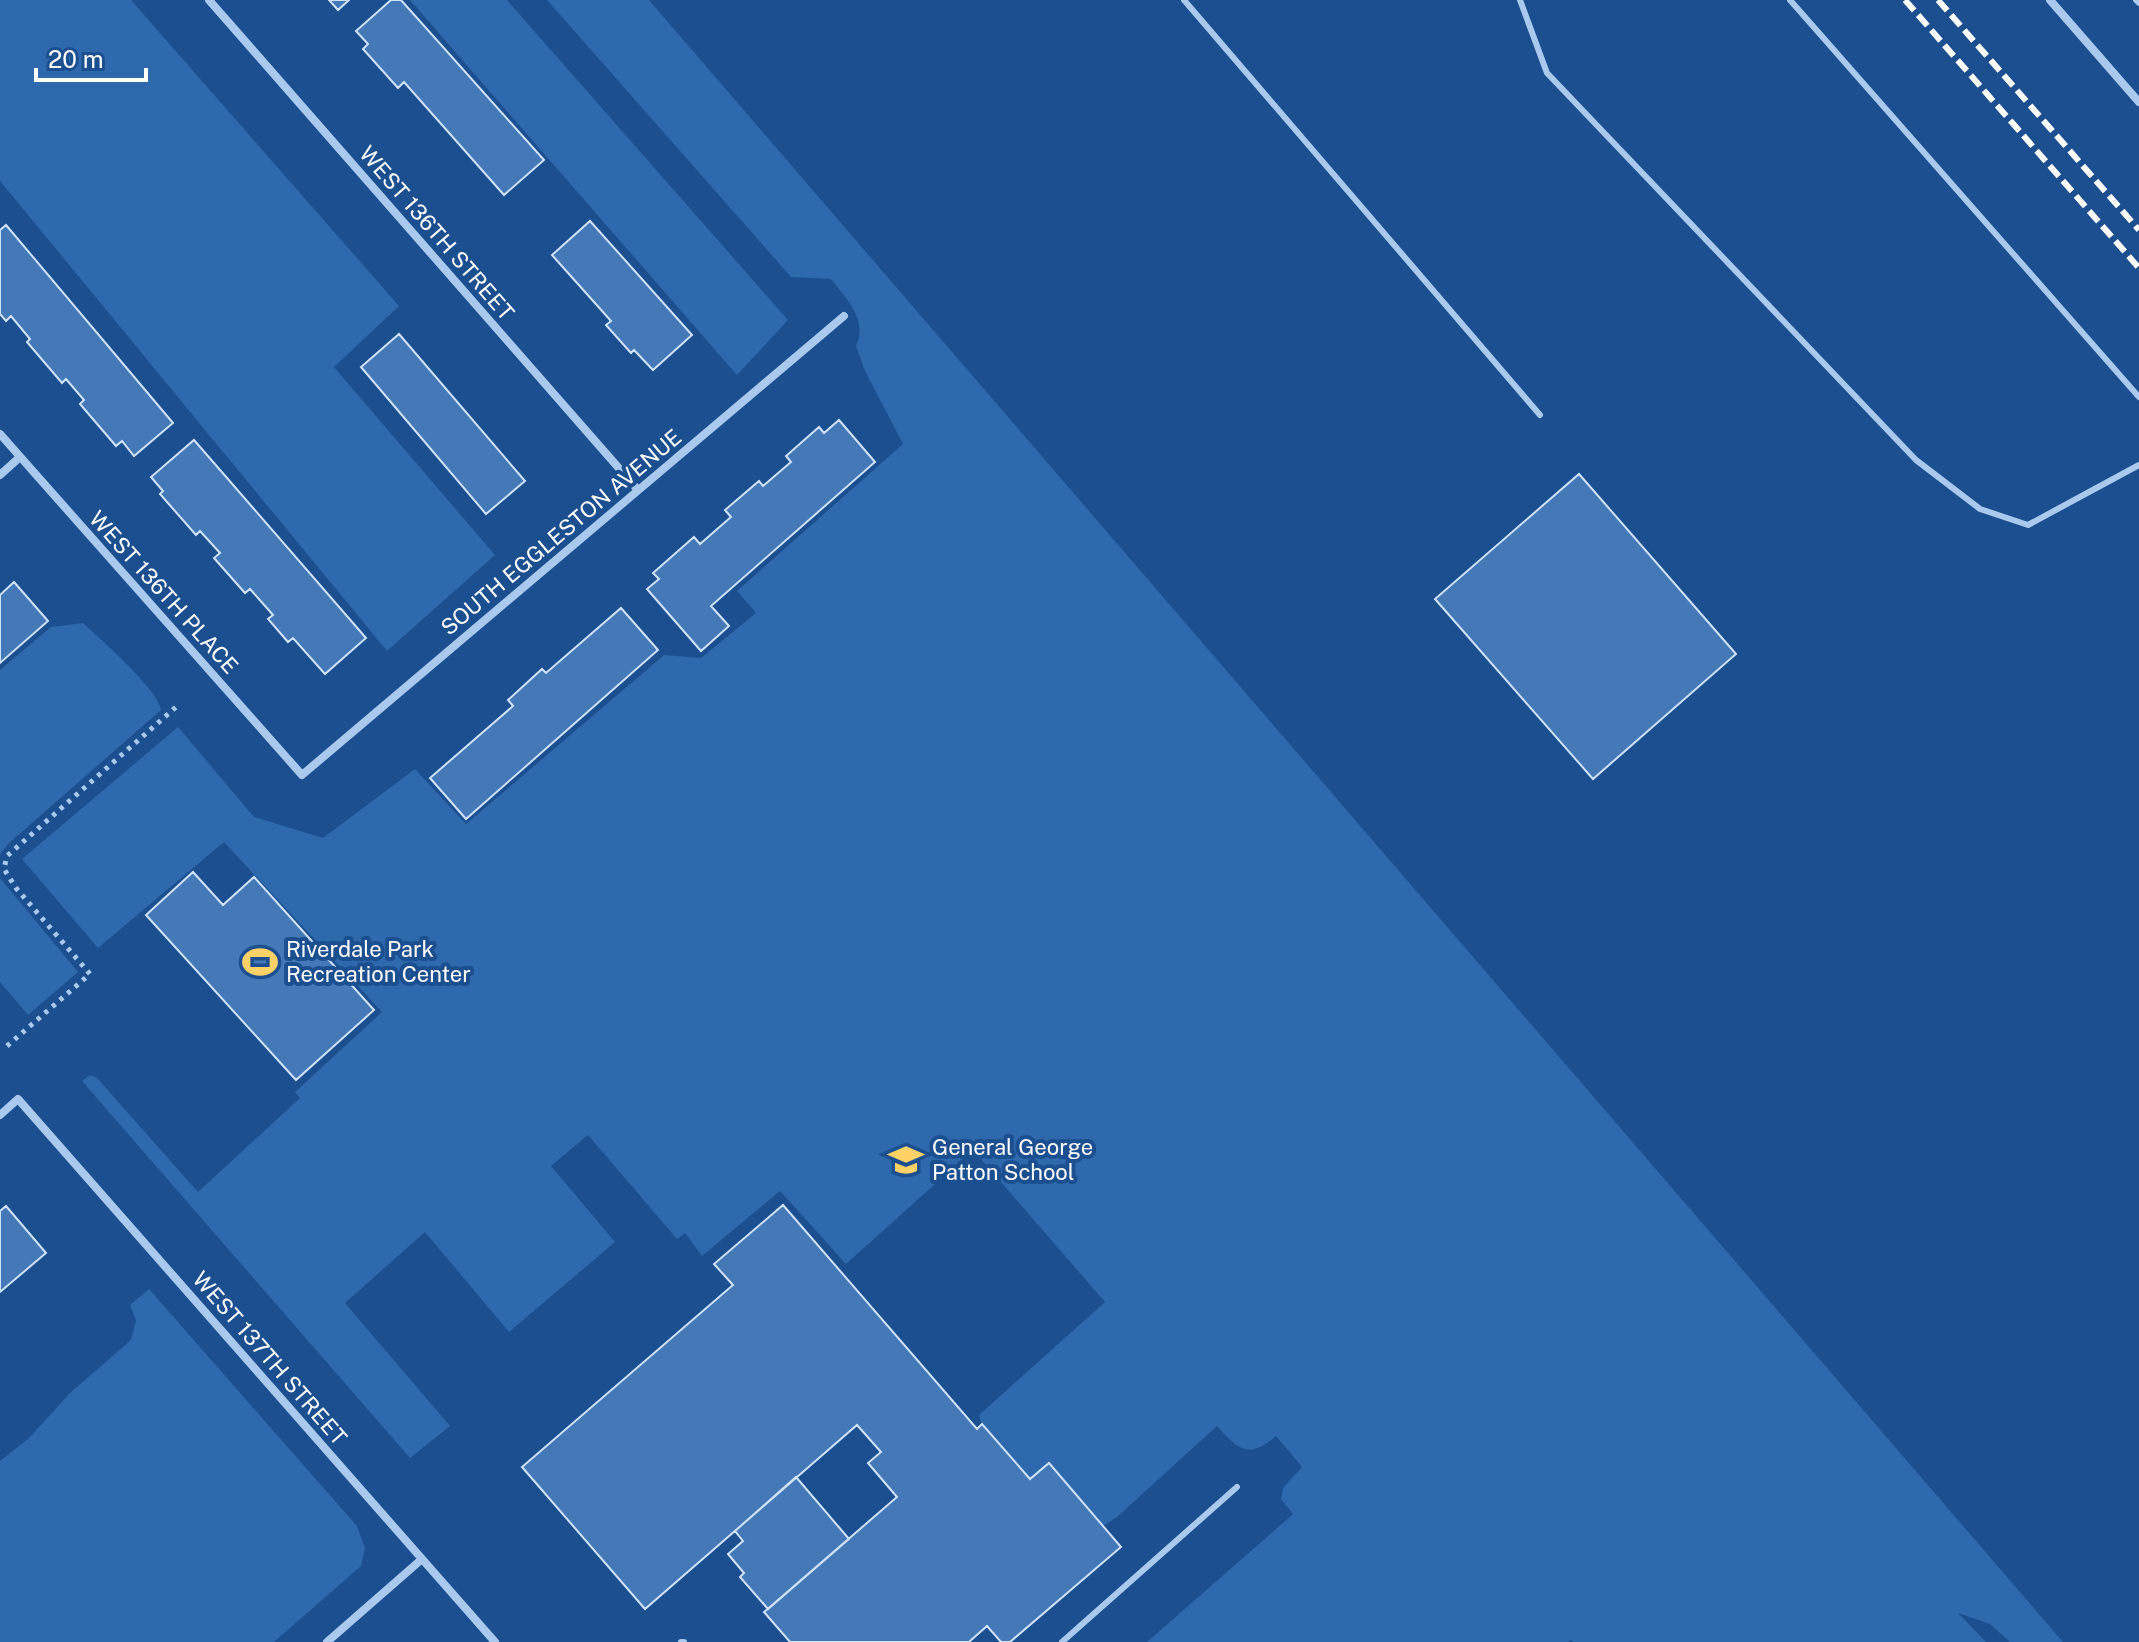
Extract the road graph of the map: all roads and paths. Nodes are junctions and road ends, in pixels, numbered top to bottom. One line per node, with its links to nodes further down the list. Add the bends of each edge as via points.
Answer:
1 (209, 0): 14 (street, WEST 136TH STREET)
2 (1184, 0): 9 (lane)
3 (1520, 0): 12 (lane, via 1547,73 1916,460 1980,509 2028,525)
4 (1790, 0): 8 (lane)
5 (2050, 0): 6 (street)
6 (2139, 102)
7 (844, 316): 14 (street, SOUTH EGGLESTON AVENUE)
8 (2139, 397)
9 (1540, 415)
10 (0, 434): 11 (street, WEST 136TH PLACE)
11 (20, 457): 13 (street); 16 (street, WEST 136TH PLACE)
12 (2139, 465)
13 (0, 475)
14 (638, 490): 16 (street, SOUTH EGGLESTON AVENUE)
15 (176, 707): 17 (path, via 7,856 4,869 16,888 90,974)
16 (302, 775)
17 (7, 1046)
18 (0, 1115): 20 (street, WEST 137TH STREET, via 18,1099)
19 (1237, 1487): 23 (lane)
20 (422, 1559): 21 (street); 22 (street, WEST 137TH STREET)
21 (327, 1642)
22 (495, 1642)
23 (1062, 1642)

